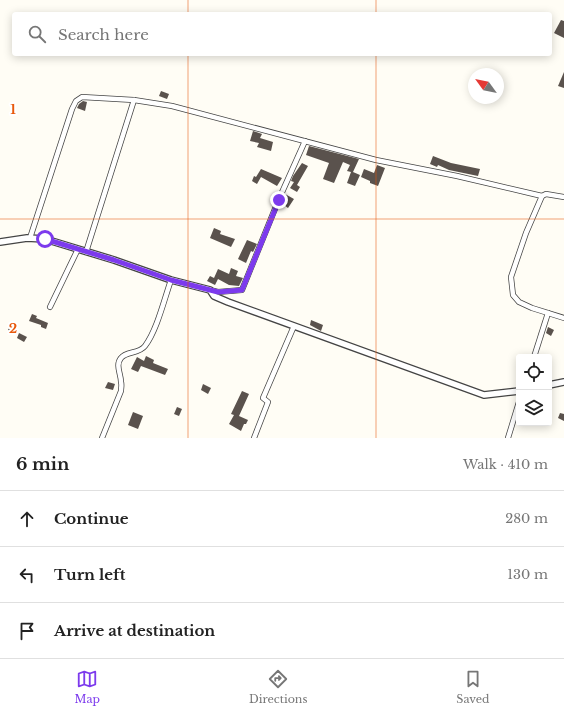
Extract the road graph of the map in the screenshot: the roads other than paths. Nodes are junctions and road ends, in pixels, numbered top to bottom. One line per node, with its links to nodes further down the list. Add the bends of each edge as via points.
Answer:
1 (134, 100): 2 (street, via 172,106); 5 (street, via 82,96 76,100); 8 (street)
2 (305, 141): 3 (street, via 376,160); 10 (street, via 242,290)
3 (542, 196): 4 (street, via 546,194); 12 (street, via 511,277 513,295 519,302)
4 (564, 197)
5 (30, 238): 6 (street); 7 (street, via 45,239)
6 (0, 242)
7 (78, 249): 8 (street); 11 (street)
8 (86, 252): 9 (street)
9 (171, 280): 10 (street); 20 (street, via 156,324 144,346 121,358 118,365 122,383)
10 (210, 290): 14 (street, via 214,296 228,302)
11 (50, 307)
12 (548, 314): 13 (street); 15 (street)
13 (564, 318)
14 (294, 326): 18 (street, via 484,395); 21 (street, via 263,398 268,402)
15 (535, 354)
16 (564, 382): 17 (street)
17 (552, 384)
18 (516, 391)
19 (516, 412): 22 (street)
20 (102, 438)
21 (254, 438)
22 (508, 438)

